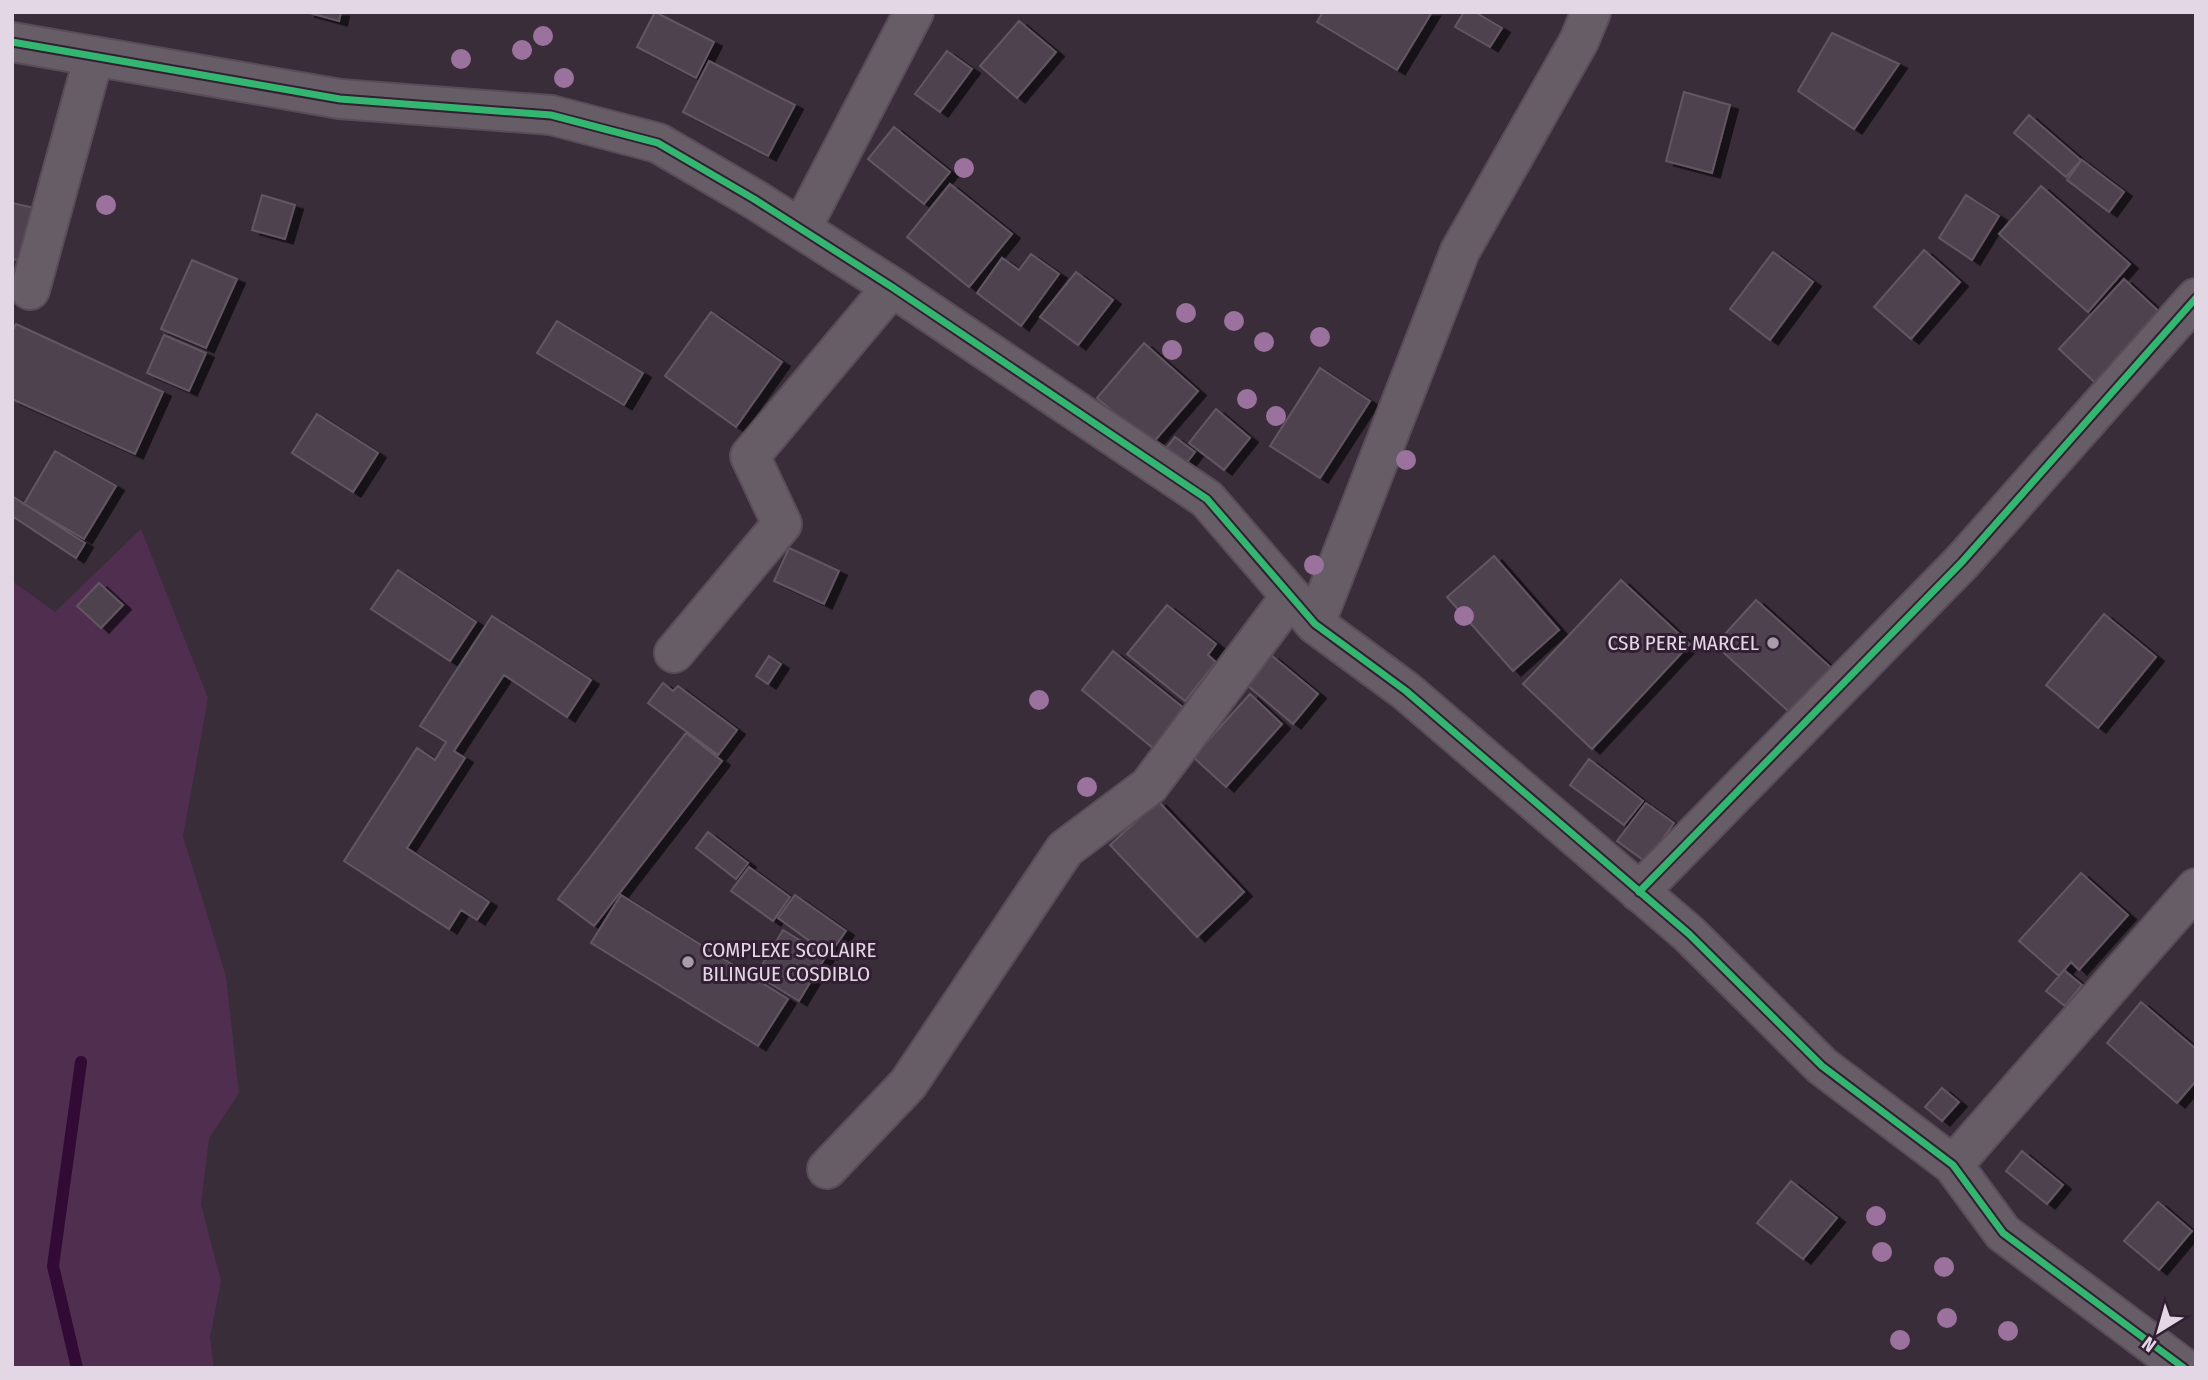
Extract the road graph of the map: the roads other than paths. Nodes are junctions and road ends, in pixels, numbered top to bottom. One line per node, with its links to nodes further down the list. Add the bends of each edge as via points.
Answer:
1 (914, 12): 5 (street)
2 (1591, 12): 9 (street, via 1460,251)
3 (12, 42): 4 (street)
4 (94, 56): 5 (street, via 340,99 551,115 658,143); 7 (street)
5 (801, 229): 6 (street)
6 (892, 287): 9 (street, via 1207,499); 10 (street, via 750,456 782,523)
7 (30, 290)
8 (2196, 298): 12 (street, via 1962,562)
9 (1303, 610): 12 (street, via 1406,691); 14 (street, via 1149,786 1065,849 908,1084)
10 (674, 653)
11 (2196, 888): 13 (street)
12 (1639, 892): 13 (street, via 1689,934 1822,1066)
13 (1953, 1165): 15 (street, via 2003,1233)
14 (827, 1169)
15 (2184, 1368)

